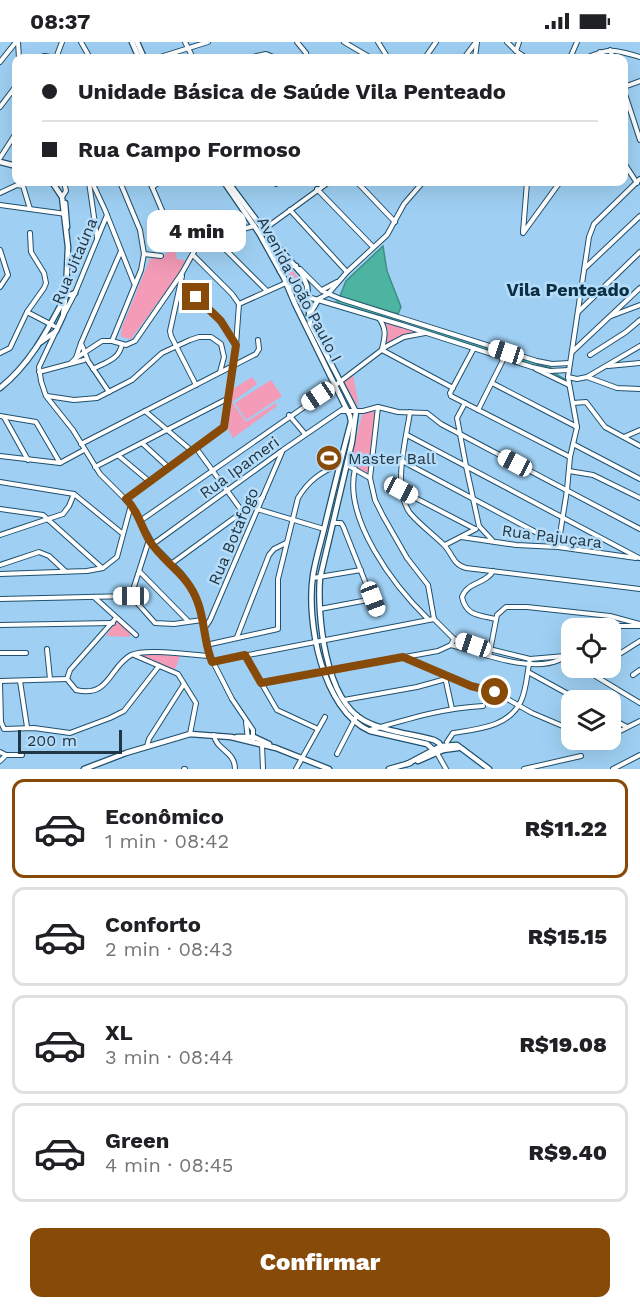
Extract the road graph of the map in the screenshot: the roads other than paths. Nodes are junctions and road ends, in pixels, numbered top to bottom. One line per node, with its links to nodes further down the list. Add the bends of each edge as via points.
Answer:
1 (17, 42): 22 (street)
2 (185, 42): 9 (street)
3 (208, 42): 9 (street)
4 (297, 42): 16 (street)
5 (344, 42): 10 (street)
6 (359, 42): 10 (street)
7 (507, 42): 12 (street)
8 (519, 42): 12 (street)
9 (190, 48): 14 (street); 15 (street)
10 (353, 48): 17 (street)
11 (610, 50): 13 (street); 20 (street); 21 (street)
12 (516, 51): 18 (street)
13 (600, 52): 19 (street)
14 (170, 54)
15 (192, 54)
16 (306, 54)
17 (364, 54)
18 (520, 54)
19 (595, 54)
20 (612, 54)
21 (627, 54)
22 (0, 62)
23 (12, 91): 25 (street)
24 (628, 103): 27 (street)
25 (0, 107)
26 (12, 140): 28 (street)
27 (640, 140)
28 (0, 160)
29 (628, 168): 30 (street)
30 (639, 182): 74 (street, via 592,227)
31 (16, 186): 47 (street)
32 (23, 186): 50 (street)
33 (55, 186): 48 (main road)
34 (65, 186): 48 (street)
35 (91, 186): 63 (street)
36 (93, 186): 53 (street)
37 (122, 186): 70 (street, via 140,230)
38 (229, 186): 59 (main road, Avenida João Paulo I)
39 (229, 186): 60 (main road, Avenida João Paulo I)
40 (322, 186): 46 (street)
41 (361, 186): 57 (street)
42 (420, 186): 57 (street)
43 (527, 186): 55 (street)
44 (556, 186): 58 (street)
45 (152, 187): 65 (street, via 175,241)
46 (317, 189): 51 (street); 66 (street)
47 (0, 193)
48 (62, 197): 52 (main road)
49 (0, 206): 50 (street)
50 (30, 210): 52 (street)
51 (290, 210): 60 (street); 76 (street)
52 (65, 214): 89 (main road)
53 (107, 215): 63 (street, Rua Jitaúna); 68 (street)
54 (640, 216): 74 (street)
55 (525, 218): 58 (street); 58 (street, via 523,234)
56 (195, 221): 65 (street)
57 (394, 222): 66 (street)
58 (531, 222)
59 (254, 226): 60 (main road, Avenida João Paulo I); 62 (street)
60 (261, 232): 73 (main road, Avenida João Paulo I); 75 (main road, Avenida João Paulo I)
61 (30, 233): 97 (street, via 31,252 46,283)
62 (213, 237): 64 (street); 85 (street)
63 (97, 239): 87 (street, Rua Jitaúna)
64 (201, 239): 65 (street); 71 (street)
65 (192, 240)
66 (373, 247): 76 (street)
67 (0, 250): 83 (street, via 8,275)
68 (121, 251): 81 (street); 110 (street)
69 (640, 252): 98 (street)
70 (144, 255): 72 (street); 81 (street)
71 (193, 255): 77 (street); 94 (street)
72 (161, 256)
73 (297, 266): 75 (main road, via 287,265); 86 (street); 90 (main road, Avenida João Paulo I, via 306,280)
74 (585, 268): 98 (street)
75 (280, 271): 79 (main road, Avenida João Paulo I)
76 (347, 272): 78 (street)
77 (182, 273): 80 (street); 111 (street, via 135,341)
78 (342, 278): 82 (street); 86 (street)
79 (285, 281): 85 (street); 90 (main road); 137 (main road, Avenida João Paulo I)
80 (181, 283): 113 (street, via 216,315); 114 (street, via 170,331)
81 (134, 284): 108 (street)
82 (338, 284): 88 (street); 91 (street)
83 (0, 287)
84 (640, 288): 100 (street)
85 (267, 291): 94 (street)
86 (322, 291): 88 (street)
87 (75, 293): 89 (main road); 93 (street, Rua Jitaúna)
88 (328, 294): 91 (street); 92 (street)
89 (65, 296): 93 (main road); 99 (main road); 104 (main road)
90 (308, 297): 92 (street); 101 (main road, Avenida João Paulo I)
91 (341, 299): 95 (street, via 333,299); 126 (street, via 537,361)
92 (318, 300): 95 (street); 101 (main road)
93 (71, 302): 99 (street, Rua Jitaúna)
94 (239, 304): 113 (street)
95 (332, 304): 102 (street)
96 (640, 305): 100 (street)
97 (27, 312): 104 (street); 120 (street, via 10,348)
98 (578, 312): 119 (street)
99 (63, 316): 104 (main road)
100 (610, 316): 119 (street)
101 (308, 318): 137 (main road, Avenida João Paulo I)
102 (379, 318): 105 (street); 118 (street, via 386,333)
103 (640, 320): 121 (street)
104 (54, 327): 106 (main road); 109 (main road); 112 (street)
105 (425, 333): 116 (street); 118 (street, via 404,338)
106 (51, 335): 109 (main road); 112 (street)
107 (258, 340): 129 (street, via 257,354)
108 (112, 341): 111 (street); 117 (street, via 102,341)
109 (41, 342): 141 (main road)
110 (81, 343): 117 (street); 122 (street)
111 (122, 344): 131 (street, via 116,358)
112 (49, 345): 133 (street)
113 (236, 345): 129 (street)
114 (177, 346): 134 (street, via 199,337 216,340 224,351); 139 (street); 144 (street)
115 (640, 346): 128 (street)
116 (474, 348): 123 (street); 142 (street)
117 (85, 350): 122 (street); 124 (street)
118 (382, 350): 137 (street); 142 (street)
119 (572, 352): 126 (street)
120 (0, 353)
121 (590, 356)
122 (75, 358): 124 (street); 125 (street)
123 (504, 358): 130 (street); 138 (street)
124 (86, 360): 125 (street); 131 (street)
125 (71, 363): 133 (street)
126 (570, 363): 132 (street)
127 (640, 363): 128 (street)
128 (607, 366): 136 (street)
129 (231, 367): 134 (street); 146 (street)
130 (532, 367): 132 (street); 140 (street)
131 (93, 369): 144 (street)
132 (569, 370): 135 (street)
133 (39, 372): 145 (street)
134 (220, 372): 139 (street)
135 (568, 377): 136 (street); 140 (street)
136 (587, 377): 143 (street, via 617,388)
137 (338, 383): 147 (main road, Avenida João Paulo I); 157 (street)
138 (492, 383): 151 (street); 159 (street)
139 (196, 385): 152 (street)
140 (568, 385): 149 (street)
141 (0, 388)
142 (453, 388): 148 (street, via 451,396)
143 (640, 389)
144 (109, 392): 145 (street, via 84,401)
145 (46, 396): 167 (street)
146 (227, 399): 160 (street); 170 (street, via 224,427)
147 (348, 402): 153 (street, Rua Ipameri); 154 (main road, Avenida João Paulo I); 155 (main road, Avenida João Paulo I)
148 (465, 403): 151 (street); 163 (street, via 457,418)
149 (573, 403): 159 (street); 165 (street, via 588,404 605,427)
150 (378, 407): 155 (street); 156 (street); 187 (street)
151 (478, 410): 175 (street)
152 (145, 411): 160 (street); 167 (street)
153 (341, 411): 154 (street); 162 (street, Rua Ipameri)
154 (349, 411): 155 (street); 179 (main road, via 351,422)
155 (356, 412): 180 (main road)
156 (410, 412): 163 (street, via 429,413); 164 (street)
157 (289, 415): 162 (street); 185 (street)
158 (2, 416): 176 (street); 178 (street, via 36,422)
159 (577, 427): 168 (street)
160 (167, 430): 166 (street); 170 (street)
161 (640, 430): 165 (street)
162 (304, 434): 172 (street, Rua Ipameri)
163 (460, 434): 181 (street); 192 (street)
164 (407, 435): 177 (street); 181 (street)
165 (624, 437): 169 (street)
166 (142, 443): 174 (street); 183 (street)
167 (81, 444): 171 (street)
168 (573, 444): 175 (street); 188 (street)
169 (640, 446)
170 (194, 449): 183 (street); 185 (street)
171 (84, 450): 178 (street); 182 (street)
172 (283, 450): 193 (street, Rua Ipameri); 195 (street, Rua Botafogo)
173 (0, 456): 176 (street)
174 (119, 456): 182 (street); 190 (street)
175 (570, 457): 186 (street)
176 (28, 460): 178 (street)
177 (403, 462): 191 (street); 198 (street)
178 (60, 463)
179 (340, 464): 206 (street, via 323,470 310,481 298,498); 211 (main road)
180 (347, 465): 184 (street); 208 (main road)
181 (466, 466): 198 (street); 204 (street)
182 (94, 467): 197 (street)
183 (169, 468): 190 (street)
184 (355, 469): 187 (street); 246 (street, via 354,498 362,526 403,592)
185 (212, 470): 193 (street); 207 (street)
186 (569, 471): 192 (street); 196 (street, via 593,475)
187 (370, 478): 246 (street, via 383,516 428,585)
188 (640, 480)
189 (0, 482): 194 (street)
190 (150, 482): 197 (street)
191 (401, 490): 210 (street); 220 (street, via 408,510)
192 (567, 490): 204 (street); 212 (street)
193 (228, 491): 202 (street); 218 (street, Rua Ipameri)
194 (74, 494): 205 (street, via 63,514); 214 (street)
195 (263, 496): 201 (street, Rua Botafogo); 202 (street)
196 (640, 498)
197 (126, 499): 199 (street)
198 (473, 499): 210 (street); 213 (street)
199 (131, 505): 207 (street); 214 (street)
200 (0, 509): 203 (street)
201 (257, 509): 206 (street); 254 (street, Rua Botafogo)
202 (242, 511): 227 (street)
203 (30, 512): 205 (street); 209 (street, via 34,521)
204 (562, 517): 221 (street); 222 (street)
205 (48, 519): 209 (street); 229 (street)
206 (292, 519): 211 (street); 219 (street)
207 (140, 521): 218 (street)
208 (333, 523): 230 (street, via 343,526); 236 (main road)
209 (31, 526): 215 (street)
210 (477, 528): 216 (street); 217 (street)
211 (324, 529): 235 (main road)
212 (640, 529)
213 (537, 533): 221 (street); 223 (street, via 544,541)
214 (123, 534): 229 (street, via 117,556)
215 (1, 535)
216 (461, 537): 217 (street, Rua Pajuçara); 220 (street)
217 (495, 541): 223 (street, Rua Pajuçara)
218 (151, 542): 227 (street); 233 (street)
219 (286, 543): 256 (street, via 269,555); 256 (street, via 278,579 279,628)
220 (445, 545): 231 (street, via 459,565)
221 (558, 546): 223 (street, Rua Pajuçara); 224 (street, Rua Pajuçara)
222 (618, 546): 224 (street); 225 (street); 226 (street)
223 (541, 547)
224 (614, 555): 225 (street, Rua Pajuçara)
225 (620, 556): 226 (street, Rua Pajuçara)
226 (640, 558)
227 (171, 564): 248 (street, via 189,584)
228 (0, 565): 232 (street, via 39,552)
229 (103, 568): 232 (street)
230 (361, 570): 236 (street); 241 (street)
231 (493, 571): 237 (street); 247 (street, via 466,589 462,597 469,611)
232 (65, 572): 234 (street)
233 (140, 572): 238 (street); 249 (street)
234 (0, 574)
235 (313, 578): 236 (street); 259 (main road)
236 (320, 578): 242 (main road)
237 (640, 589)
238 (131, 596): 239 (street); 249 (street, via 155,623)
239 (93, 597): 240 (street); 245 (street)
240 (0, 599)
241 (373, 599): 242 (street); 243 (street)
242 (320, 609): 258 (main road)
243 (378, 614)
244 (610, 616): 247 (street, via 512,606 501,609); 252 (street)
245 (116, 618): 250 (street); 255 (street)
246 (431, 619): 257 (street); 258 (street)
247 (496, 619): 264 (street)
248 (202, 620): 249 (street); 254 (street)
249 (188, 621)
250 (113, 623): 251 (street); 285 (street, via 70,670)
251 (0, 625)
252 (640, 625): 253 (street)
253 (621, 626)
254 (203, 630): 261 (street)
255 (136, 635)
256 (237, 637): 261 (street)
257 (454, 639): 262 (street); 264 (street)
258 (323, 640): 259 (street); 277 (main road)
259 (317, 641): 269 (street); 279 (main road)
260 (640, 641): 266 (street)
261 (206, 645): 270 (street)
262 (451, 645): 271 (street); 272 (street)
263 (46, 649): 284 (street)
264 (490, 650): 271 (street); 275 (street)
265 (26, 653): 267 (street)
266 (621, 653)
267 (0, 654)
268 (133, 655): 270 (street, via 145,652); 276 (street); 285 (street, via 95,690 76,690)
269 (245, 655): 274 (street); 288 (street)
270 (210, 656): 274 (street)
271 (489, 656): 275 (street)
272 (403, 657): 277 (street); 282 (street)
273 (561, 658): 275 (street)
274 (212, 662): 312 (street, via 253,730)
275 (529, 662): 280 (street)
276 (159, 666): 289 (street, via 178,674); 304 (street, via 119,714 70,733)
277 (330, 670): 279 (street); 291 (main road)
278 (640, 670): 281 (street)
279 (323, 671): 288 (street); 292 (main road)
280 (528, 672): 290 (street); 295 (street)
281 (633, 675)
282 (445, 677): 291 (street, via 417,687); 295 (street, via 495,692); 296 (street)
283 (599, 678): 293 (street)
284 (50, 679): 285 (street); 286 (street)
285 (67, 679)
286 (20, 681): 287 (street); 304 (street)
287 (0, 682): 301 (street)
288 (261, 683): 307 (street, via 279,711)
289 (184, 684): 310 (street, via 196,703); 317 (street)
290 (561, 690)
291 (344, 700): 292 (street); 297 (main road)
292 (339, 703): 299 (main road)
293 (640, 703)
294 (483, 706): 296 (street)
295 (518, 706): 303 (street); 314 (street, via 502,722 453,733)
296 (452, 709): 305 (street)
297 (357, 715): 299 (street); 305 (main road)
298 (325, 717): 307 (street)
299 (354, 721): 309 (main road); 323 (street)
300 (640, 721): 306 (street)
301 (1, 722): 304 (street, via 4,729)
302 (621, 724): 306 (street)
303 (561, 725)
304 (27, 727)
305 (381, 727): 309 (street); 313 (main road)
306 (627, 727): 308 (street)
307 (318, 729): 328 (street)
308 (621, 730)
309 (370, 731): 321 (main road, via 427,744)
310 (190, 734): 311 (main road); 317 (main road)
311 (213, 735): 312 (main road); 333 (street, via 232,757)
312 (251, 739): 315 (main road); 318 (main road)
313 (434, 740): 314 (main road); 319 (main road)
314 (447, 742): 316 (main road)
315 (262, 745): 318 (main road); 334 (street)
316 (457, 745): 319 (main road); 320 (main road)
317 (147, 746): 332 (main road)
318 (276, 748): 328 (main road)
319 (442, 748): 320 (main road); 321 (main road)
320 (463, 748): 339 (main road)
321 (435, 751): 330 (main road); 338 (street)
322 (0, 752): 324 (street)
323 (337, 754)
324 (6, 755): 325 (street); 329 (street)
325 (22, 755)
326 (640, 755): 341 (street)
327 (581, 756): 340 (street)
328 (303, 758): 331 (main road); 335 (street)
329 (0, 761)
330 (407, 766): 337 (main road)
331 (321, 768): 336 (main road)
332 (84, 769)
333 (235, 769)
334 (263, 769)
335 (296, 769)
336 (329, 769)
337 (389, 769)
338 (446, 769)
339 (489, 769)
340 (524, 769)
341 (613, 769)

